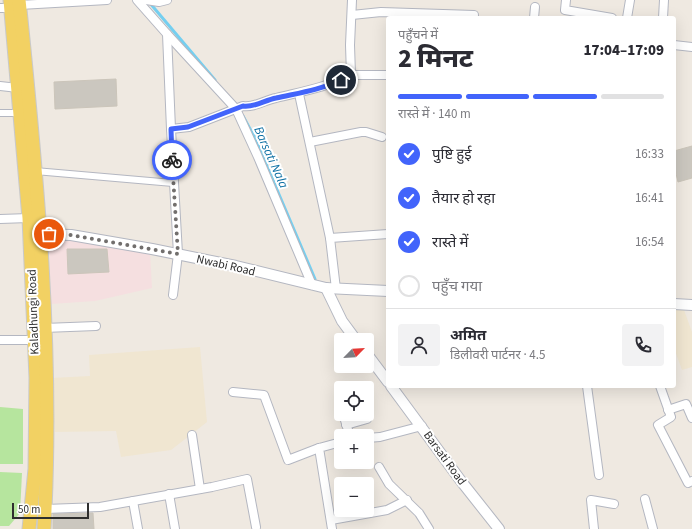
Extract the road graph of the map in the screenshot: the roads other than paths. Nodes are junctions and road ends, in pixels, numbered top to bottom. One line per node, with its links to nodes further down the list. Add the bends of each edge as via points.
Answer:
1 (107, 0): 9 (street)
2 (138, 0): 17 (street)
3 (149, 0): 4 (street)
4 (167, 0)
5 (352, 0): 11 (street)
6 (566, 0): 14 (street, via 565,10)
7 (630, 0): 15 (street)
8 (664, 0): 16 (street)
9 (12, 4): 23 (main road, Kaladhungi Road); 31 (main road, Kaladhungi Road, via 28,78)
10 (535, 7): 13 (street)
11 (352, 15): 12 (street, via 381,12 474,14); 21 (street)
12 (474, 16)
13 (534, 16)
14 (600, 16)
15 (627, 16)
16 (663, 16)
17 (167, 34): 25 (street); 28 (street)
18 (676, 45): 19 (street)
19 (692, 47)
20 (386, 74): 21 (street)
21 (350, 75): 24 (street, via 332,84)
22 (0, 86): 23 (street)
23 (18, 88): 27 (main road, Kaladhungi Road)
24 (300, 94): 25 (street); 30 (street)
25 (239, 108): 28 (street, via 188,127); 39 (street)
26 (0, 113): 27 (street)
27 (20, 113): 33 (main road, Kaladhungi Road)
28 (171, 129): 32 (street)
29 (382, 137): 30 (street, via 361,132)
30 (310, 142): 37 (street)
31 (35, 172): 32 (street); 36 (main road, Kaladhungi Road)
32 (173, 183): 38 (street)
33 (29, 218): 34 (street); 36 (main road, Kaladhungi Road)
34 (0, 219)
35 (386, 234): 37 (street)
36 (35, 235): 38 (street, Nwabi Road, via 71,235); 47 (main road, Kaladhungi Road); 50 (main road, Kaladhungi Road)
37 (330, 238): 41 (street)
38 (178, 254): 39 (street, Nwabi Road); 43 (street)
39 (312, 285): 40 (street, Nwabi Road)
40 (326, 288): 41 (street, Nwabi Road); 48 (street)
41 (336, 289): 42 (street, Nwabi Road)
42 (386, 291)
43 (173, 295)
44 (676, 304): 45 (street)
45 (692, 305)
46 (96, 326): 47 (street)
47 (44, 328): 77 (main road, Kaladhungi Road, via 47,413)
48 (351, 333)
49 (0, 340): 50 (street)
50 (34, 340): 80 (main road, Kaladhungi Road, via 35,469)
51 (374, 363): 52 (street)
52 (386, 379)
53 (393, 388): 62 (street, Barsati Road)
54 (587, 388): 69 (street)
55 (661, 388): 57 (street)
56 (232, 392): 67 (street, via 264,395 288,460)
57 (668, 410): 58 (street, via 686,404); 70 (street, via 671,417 658,425 688,483)
58 (692, 418)
59 (345, 421): 61 (street)
60 (359, 421): 61 (street)
61 (346, 424): 63 (street)
62 (422, 426): 65 (street); 86 (street, Barsati Road)
63 (348, 429)
64 (192, 435): 71 (street)
65 (374, 437)
66 (334, 444): 67 (street)
67 (319, 448): 78 (street)
68 (379, 467): 74 (street, via 389,484)
69 (599, 475)
70 (692, 482)
71 (200, 489): 72 (street); 79 (street, via 246,479)
72 (170, 494): 75 (street); 83 (street)
73 (645, 499): 88 (street)
74 (407, 500): 78 (street, via 387,510); 85 (street)
75 (133, 501): 77 (street, via 100,507); 82 (street)
76 (614, 504): 87 (street, via 591,500)
77 (46, 509): 81 (main road, Kaladhungi Road)
78 (331, 520): 84 (street)
79 (256, 527)
80 (29, 529)
81 (44, 529)
82 (138, 529)
83 (176, 529)
84 (332, 529)
85 (430, 529)
86 (499, 529)
87 (594, 529)
88 (653, 529)

